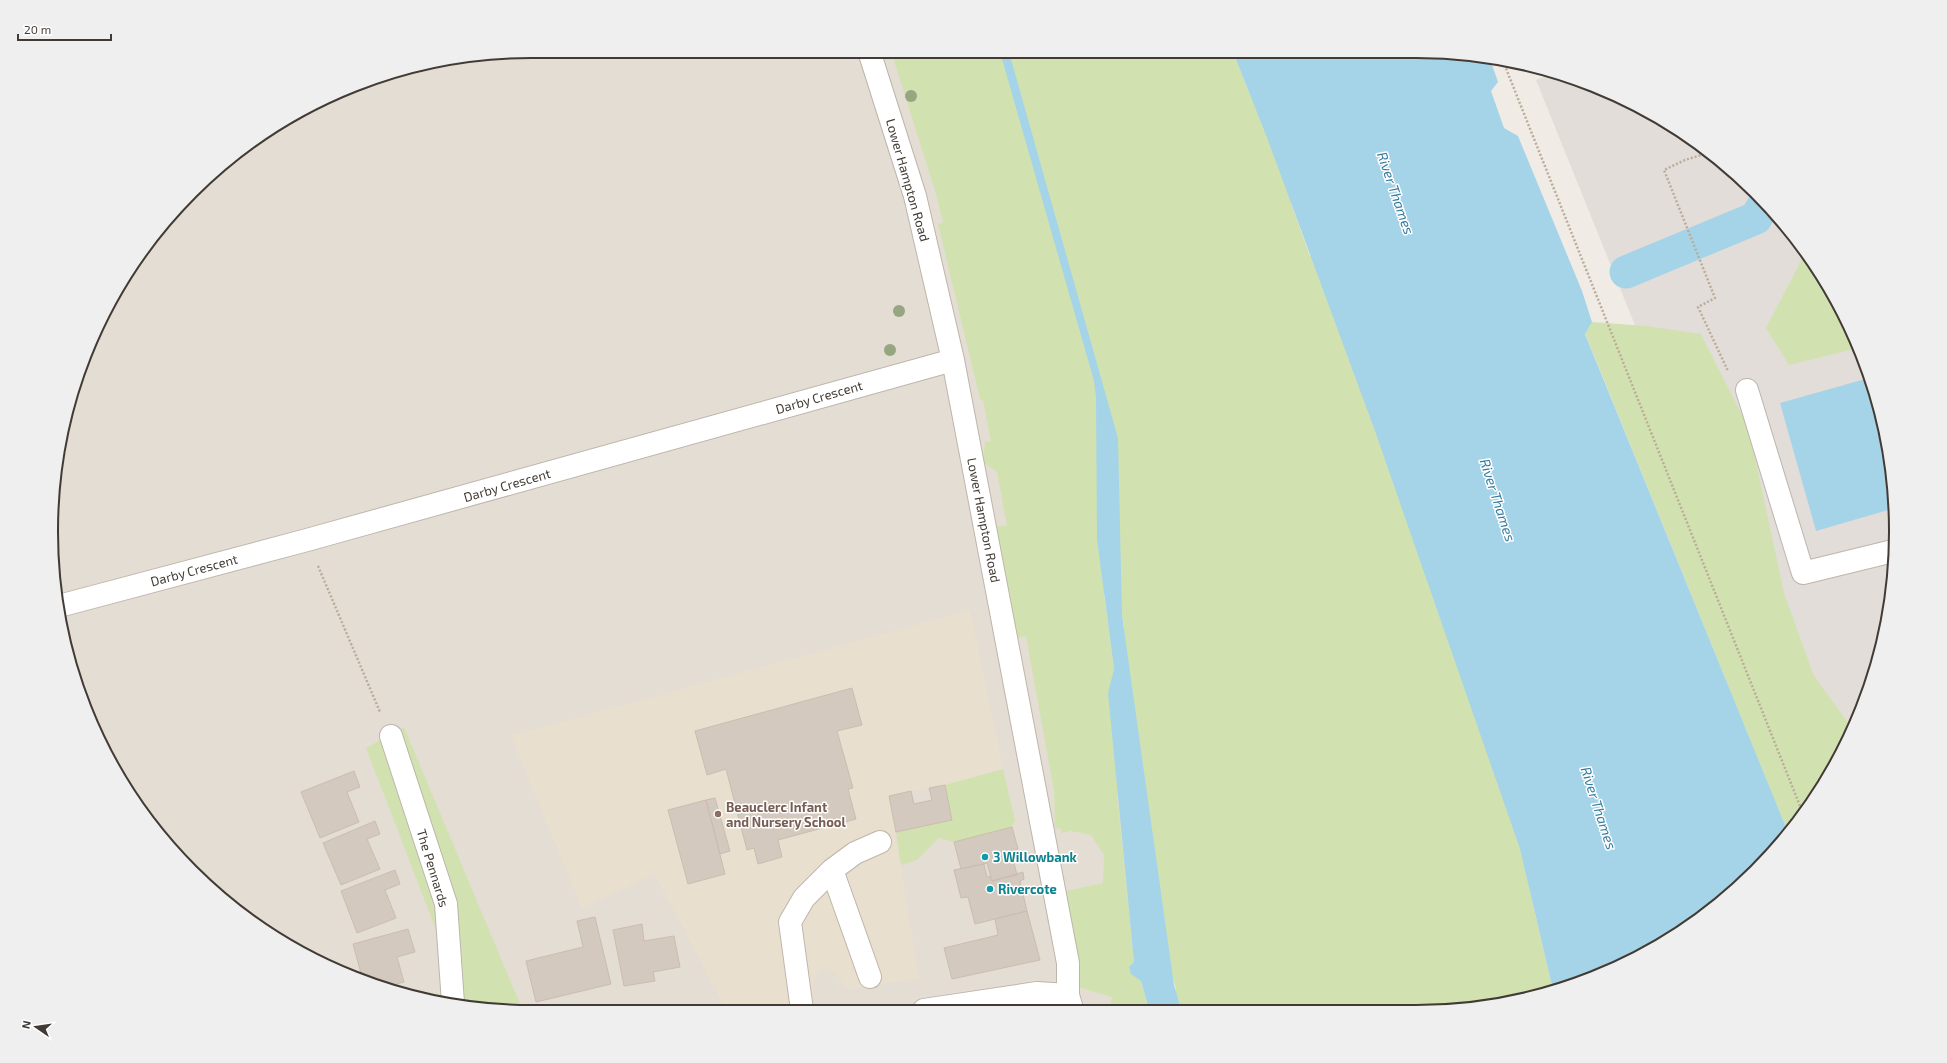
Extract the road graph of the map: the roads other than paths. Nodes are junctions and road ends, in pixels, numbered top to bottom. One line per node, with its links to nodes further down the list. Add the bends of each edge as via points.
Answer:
1 (871, 58): 2 (street, Lower Hampton Road, via 915,196)
2 (953, 360): 5 (street, Darby Crescent, via 307,540); 11 (street, Lower Hampton Road, via 1067,956)
3 (1747, 390): 4 (street, via 1803,573)
4 (1888, 552)
5 (64, 605)
6 (391, 736): 10 (street, The Pennards, via 446,904)
7 (880, 842): 8 (street, via 855,853)
8 (832, 870): 9 (street); 12 (street, via 804,898 790,922)
9 (870, 977)
10 (453, 998)
11 (1070, 1002): 13 (street, via 1037,993)
12 (801, 1005)
13 (957, 1005)

